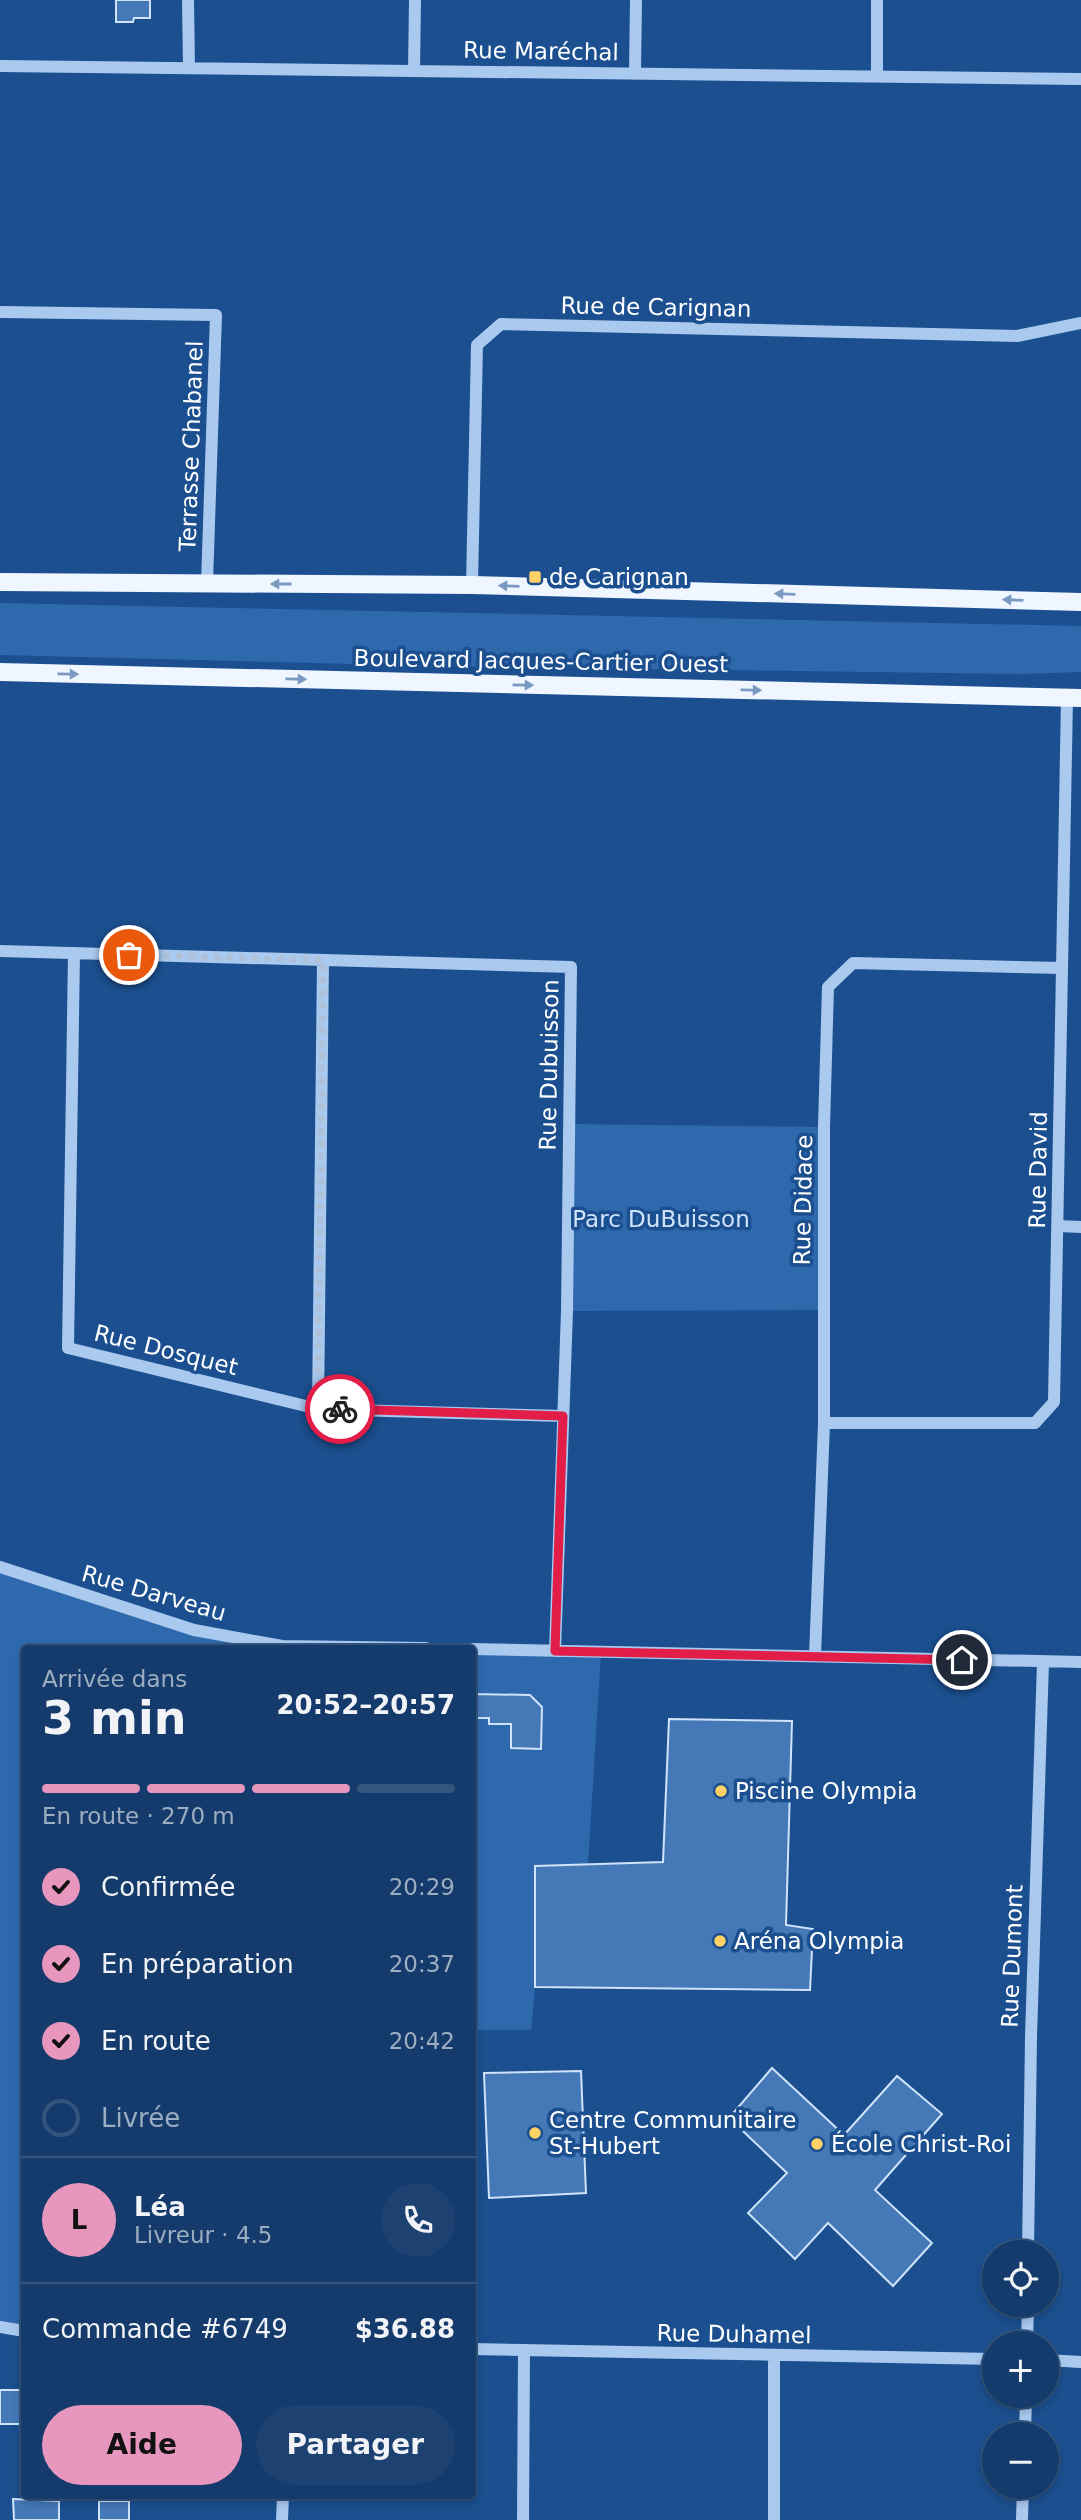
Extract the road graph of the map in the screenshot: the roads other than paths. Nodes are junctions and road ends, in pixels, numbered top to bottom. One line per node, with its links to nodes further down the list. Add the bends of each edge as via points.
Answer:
1 (188, 0): 6 (street)
2 (415, 0): 7 (street)
3 (636, 0): 8 (street)
4 (877, 0): 9 (street)
5 (0, 66): 6 (street, Rue Maréchal)
6 (189, 68): 7 (street, Rue Maréchal)
7 (414, 71): 8 (street, Rue Maréchal)
8 (635, 74): 9 (street, Rue Maréchal)
9 (877, 76): 10 (street, Rue Maréchal)
10 (1081, 79)
11 (0, 312): 14 (street, Terrasse Chabanel, via 216,315)
12 (1081, 323): 15 (street, Rue de Carignan, via 1017,336 501,324 477,345)
13 (0, 582): 14 (main road)
14 (207, 583): 15 (main road, one-way to 14)
15 (472, 585): 16 (main road, one-way to 15)
16 (1081, 602)
17 (0, 672): 18 (main road, Boulevard Jacques-Cartier Ouest, one-way to 18)
18 (1074, 698): 22 (street, Rue David)
19 (0, 951): 20 (street, Rue Dubuisson)
20 (74, 953): 21 (street, Rue Dubuisson); 25 (street, Rue Dosquet, via 68,1349)
21 (323, 960): 25 (street); 26 (street, Rue Dubuisson, via 572,967)
22 (1062, 968): 23 (street, Rue David); 27 (street, Rue Didace, via 853,963 828,986)
23 (1058, 1226): 24 (street); 27 (street, Rue David, via 1054,1402 1035,1423)
24 (1081, 1227)
25 (318, 1409): 26 (street, Rue Dosquet)
26 (563, 1416): 31 (street, Rue Dubuisson)
27 (824, 1423): 32 (street, Rue Didace)
28 (0, 1567): 29 (street, Rue Darveau, via 194,1630)
29 (276, 1645)
30 (476, 1649): 31 (street)
31 (555, 1651): 32 (street)
32 (816, 1656): 33 (street)
33 (1043, 1662): 34 (street); 35 (street, Rue Dumont)
34 (1081, 1662)
35 (1028, 2240)
36 (0, 2327): 37 (street)
37 (21, 2330)
38 (476, 2349): 39 (street, Rue Duhamel)
39 (524, 2350): 40 (street, Rue Duhamel); 47 (street)
40 (774, 2357): 41 (street, Rue Duhamel); 48 (street)
41 (982, 2359)
42 (1059, 2361): 43 (street)
43 (1081, 2362)
44 (283, 2499): 46 (street)
45 (1023, 2499): 49 (street)
46 (282, 2520)
47 (523, 2520)
48 (775, 2520)
49 (1022, 2520)

